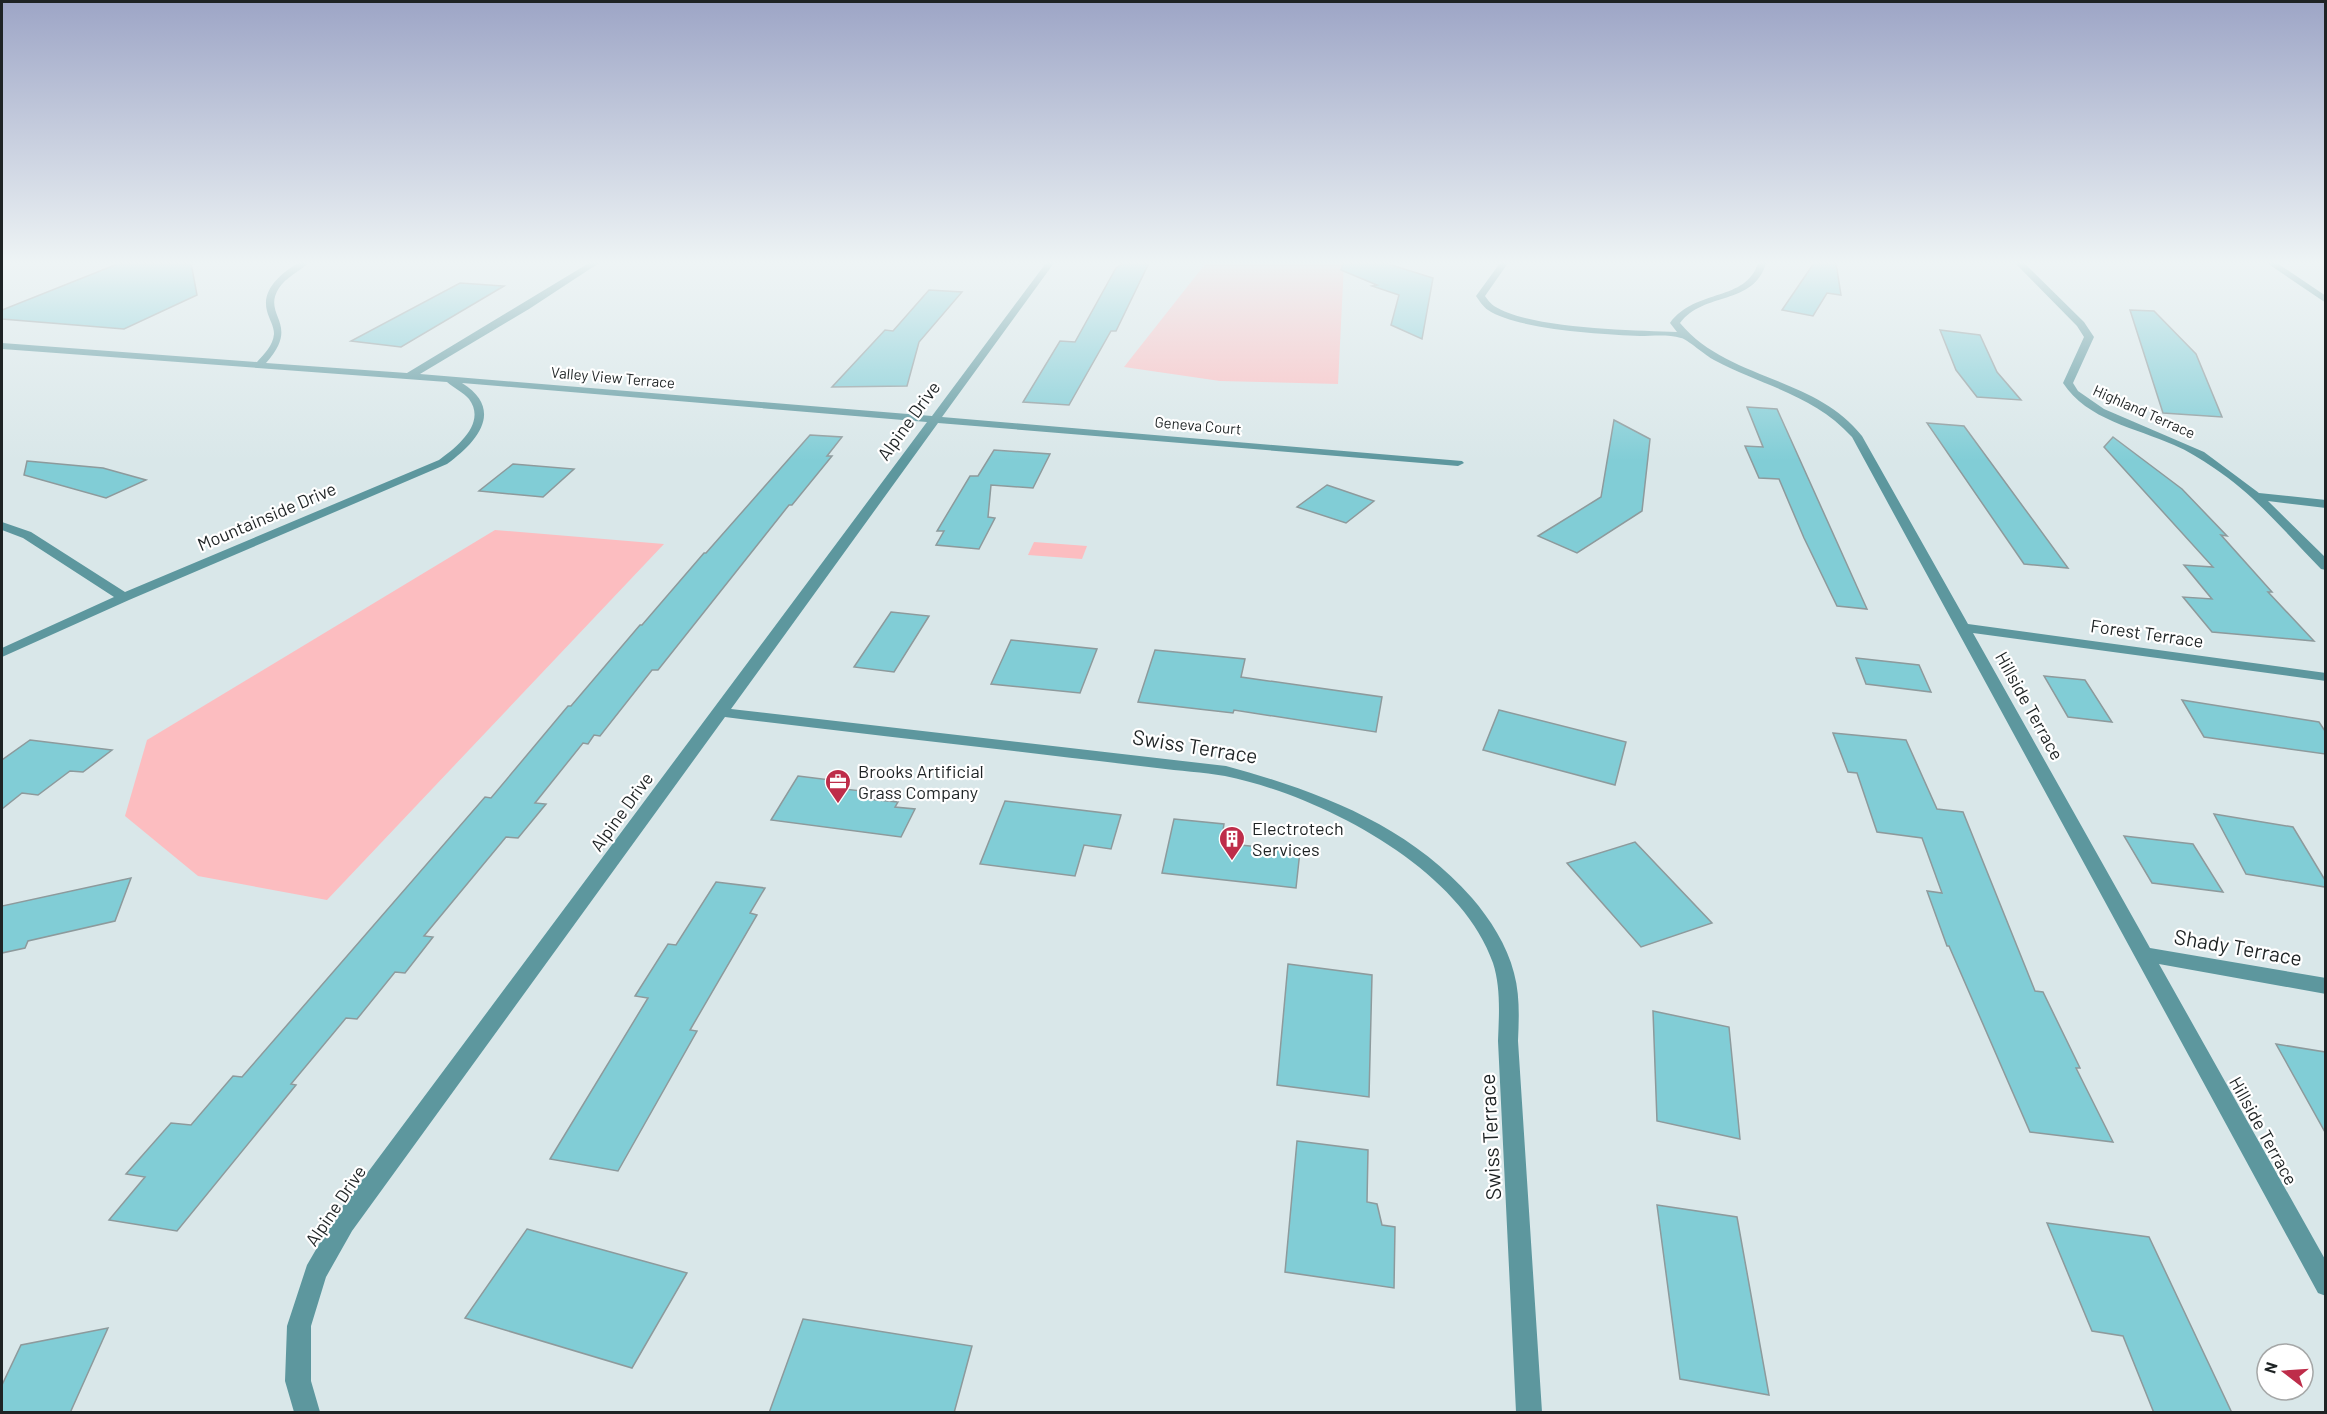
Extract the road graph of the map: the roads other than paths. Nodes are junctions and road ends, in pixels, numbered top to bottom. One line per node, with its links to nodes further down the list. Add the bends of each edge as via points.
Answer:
1 (278, 329): 9 (street, via 272,350)
2 (489, 329): 10 (street)
3 (1001, 329): 12 (street, Alpine Drive)
4 (1601, 329): 7 (street)
5 (1680, 329): 7 (street)
6 (2084, 329): 14 (street, Highland Terrace, via 2088,343 2068,383 2071,391 2099,410 2206,456)
7 (1684, 335): 19 (street, Hillside Terrace, via 1714,357 1800,393 1844,421 1857,436)
8 (2, 346): 9 (street, Valley View Terrace)
9 (260, 364): 10 (street, Valley View Terrace)
10 (409, 376): 11 (street, Valley View Terrace)
11 (447, 379): 12 (street, Valley View Terrace); 18 (street, Mountainside Drive, via 470,393 480,415 477,432 457,453 427,470)
12 (934, 420): 13 (street, Geneva Court); 22 (street, Alpine Drive)
13 (1458, 463)
14 (2255, 496): 15 (street); 17 (street, Highland Terrace)
15 (2325, 504)
16 (2, 526): 18 (street, via 27,534)
17 (2325, 566)
18 (124, 597): 20 (street, Mountainside Drive)
19 (1964, 628): 21 (street, Forest Terrace); 23 (street, Hillside Terrace)
20 (2, 653)
21 (2325, 677)
22 (720, 712): 26 (street, Alpine Drive, via 344,1223 315,1273 299,1326 298,1381); 27 (street, Swiss Terrace, via 1226,771 1332,805 1380,830 1423,860 1459,894 1487,931 1505,971 1510,999 1508,1041)
23 (2143, 954): 24 (street, Shady Terrace); 25 (street, Hillside Terrace)
24 (2325, 986)
25 (2325, 1285)
26 (307, 1413)
27 (1529, 1413)

